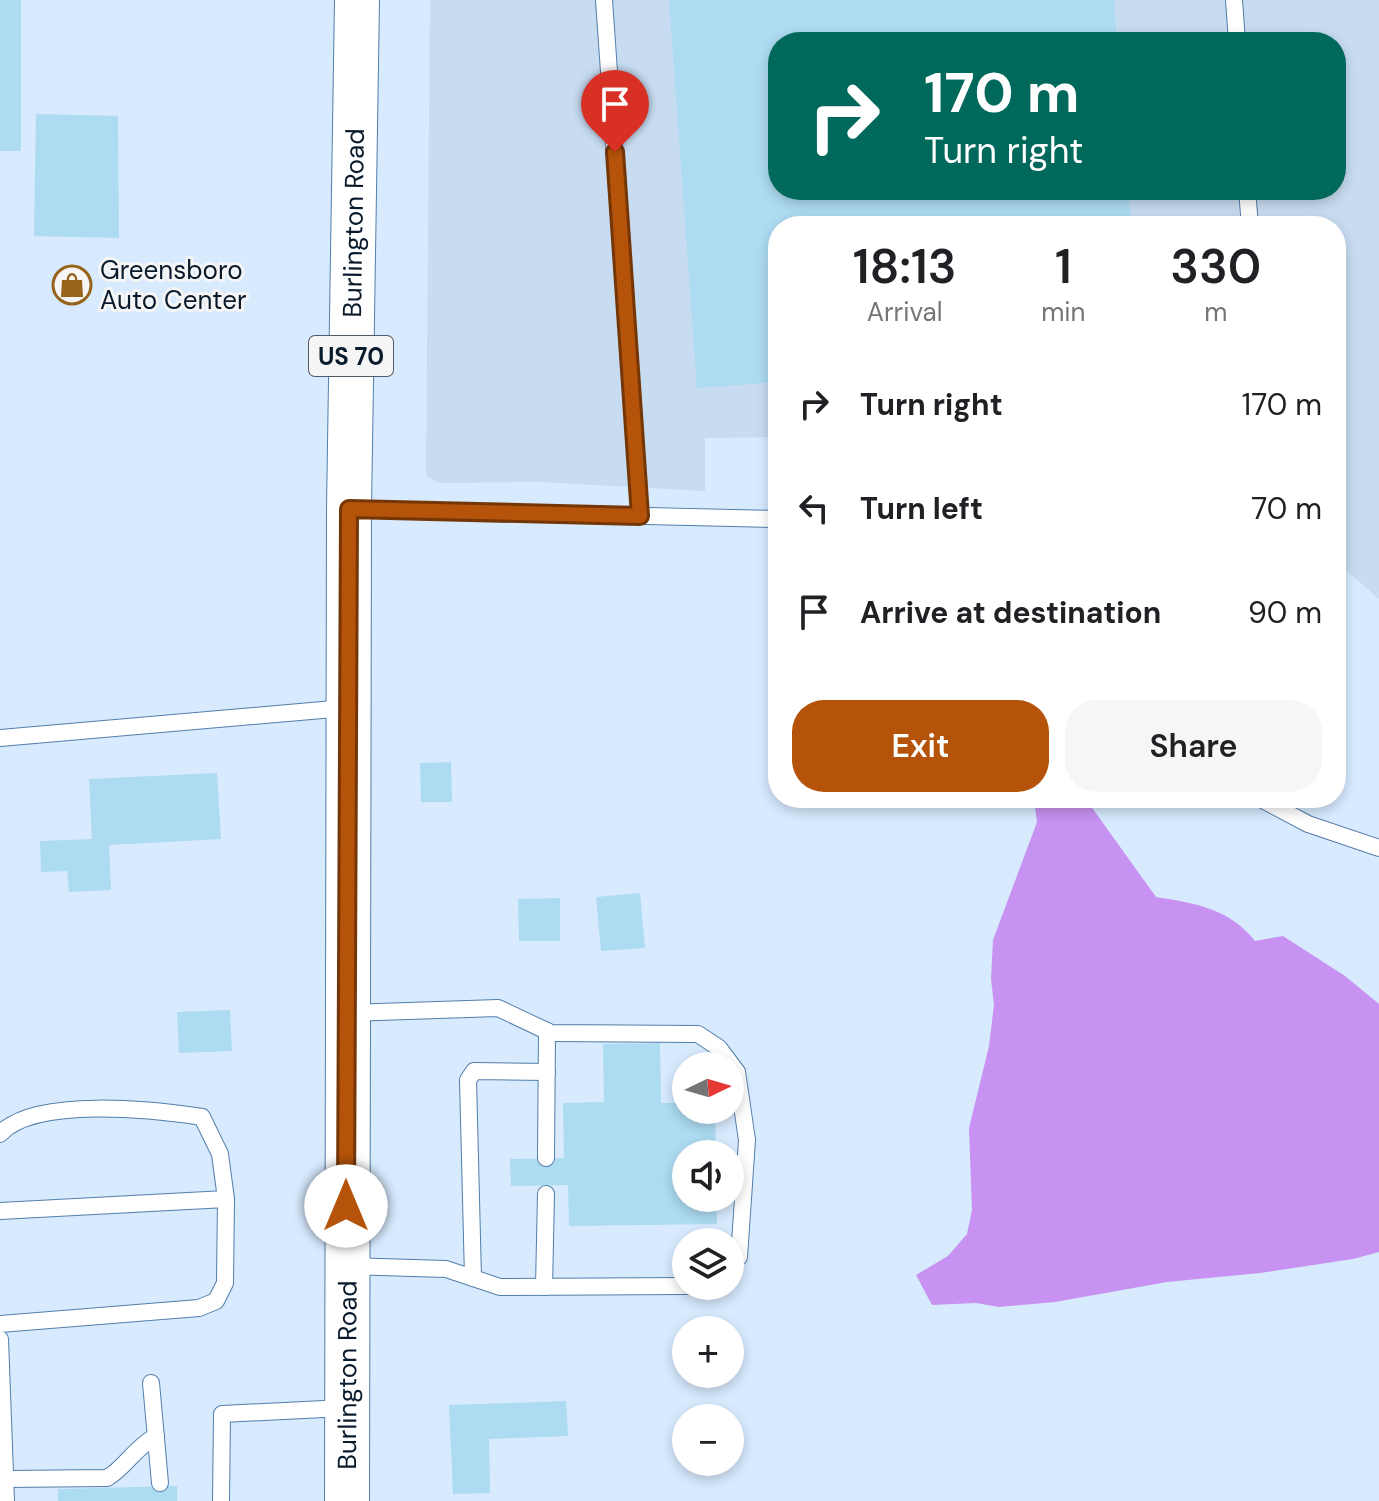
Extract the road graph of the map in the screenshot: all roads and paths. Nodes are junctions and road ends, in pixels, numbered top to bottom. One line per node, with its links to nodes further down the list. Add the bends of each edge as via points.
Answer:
1 (357, 0): 5 (highway, Burlington Road / US 70)
2 (604, 0): 6 (lane)
3 (1234, 0): 4 (lane)
4 (1236, 32)
5 (349, 509): 6 (lane); 8 (highway, Burlington Road / US 70)
6 (640, 516): 7 (lane)
7 (768, 519)
8 (348, 708): 9 (lane); 12 (highway, Burlington Road / US 70)
9 (0, 738)
10 (1278, 808): 11 (lane)
11 (1379, 848)
12 (347, 1013): 13 (lane, via 498,1008); 21 (highway, Burlington Road / US 70)
13 (547, 1031): 14 (lane); 20 (lane, via 698,1034 719,1048 737,1072 747,1140)
14 (547, 1072): 16 (lane); 22 (lane, via 474,1071 468,1080)
15 (0, 1134): 18 (lane, via 23,1120 77,1109 142,1108 202,1117 220,1154)
16 (546, 1158)
17 (546, 1194): 24 (lane)
18 (226, 1199): 19 (lane); 25 (lane, via 225,1283 216,1301 199,1308)
19 (0, 1211)
20 (741, 1228)
21 (346, 1266): 22 (lane, via 446,1269); 28 (highway, Burlington Road / US 70)
22 (473, 1278): 24 (lane, via 500,1287)
23 (672, 1286): 24 (lane)
24 (544, 1287)
25 (0, 1324)
26 (0, 1339): 30 (lane)
27 (151, 1383): 29 (lane)
28 (346, 1408): 33 (lane, via 222,1414); 34 (highway, Burlington Road / US 70)
29 (156, 1436): 30 (lane, via 135,1448 107,1478); 31 (lane)
30 (6, 1479): 32 (lane)
31 (160, 1483)
32 (6, 1501)
33 (221, 1501)
34 (347, 1501)

